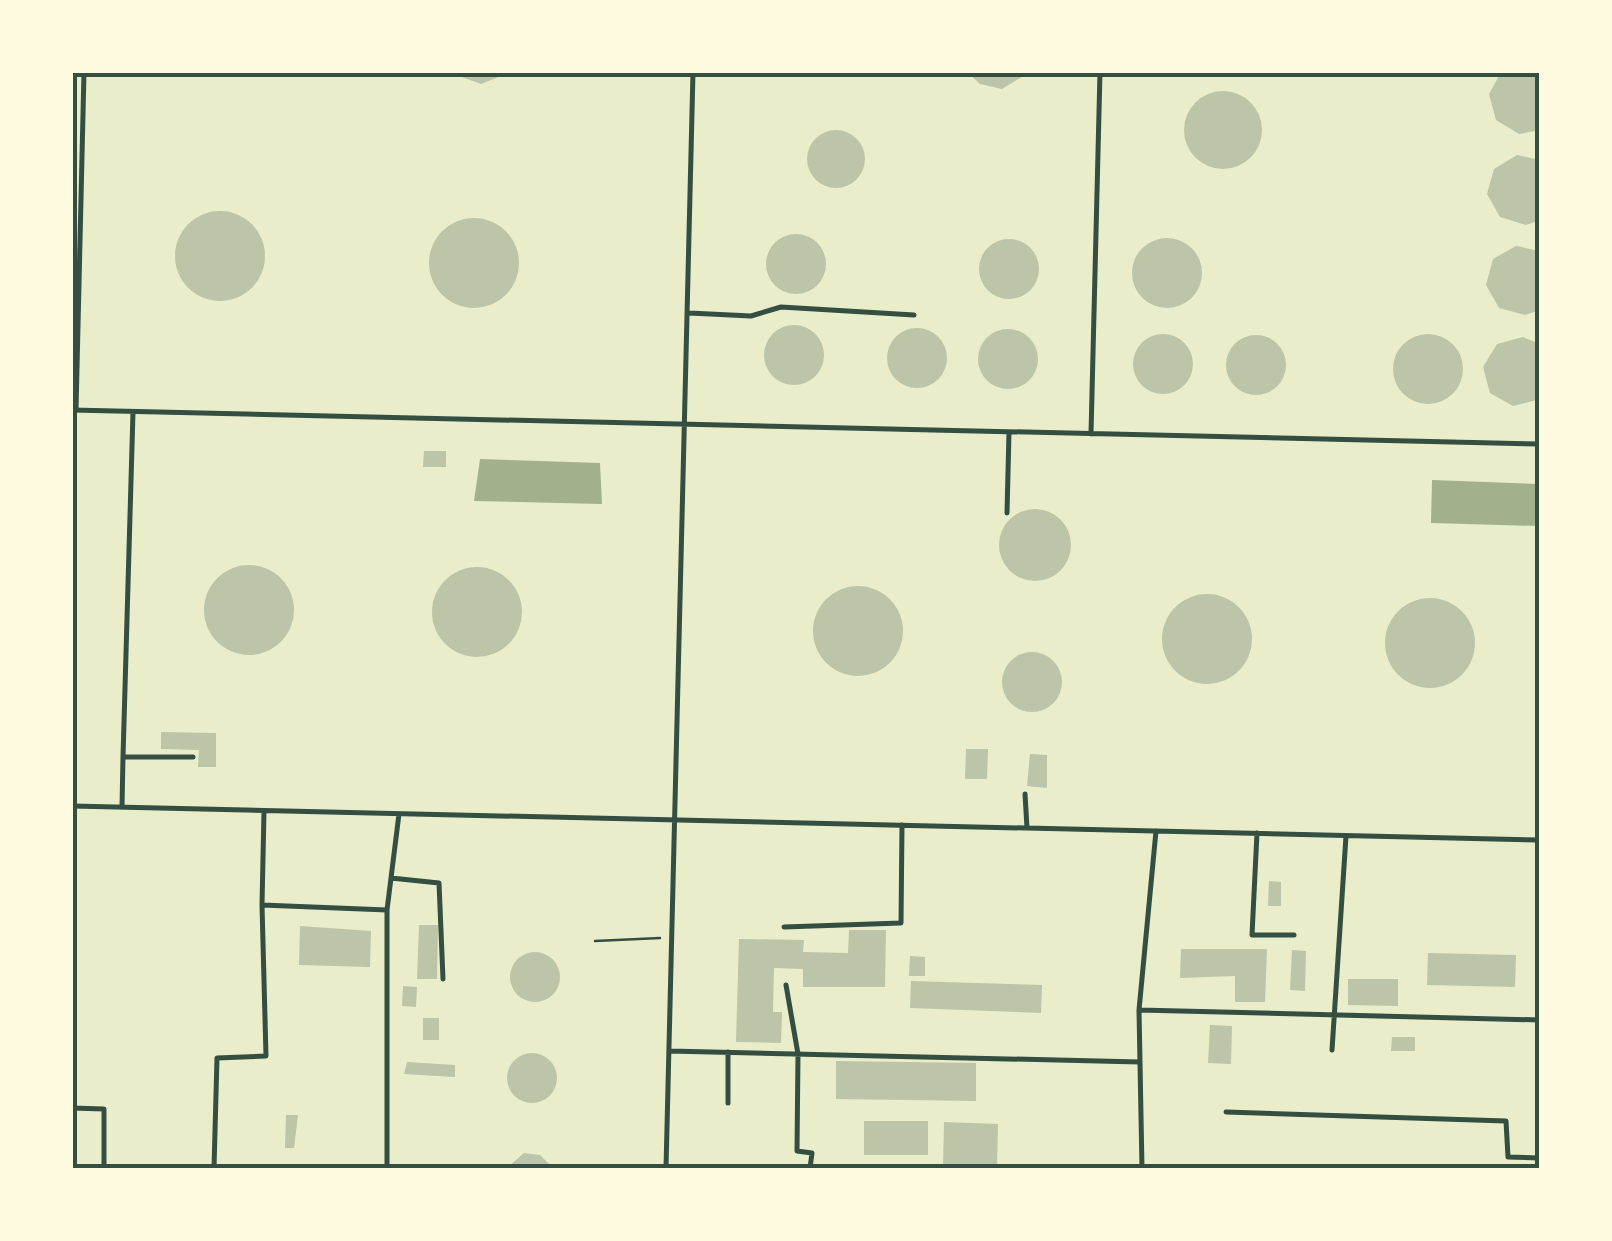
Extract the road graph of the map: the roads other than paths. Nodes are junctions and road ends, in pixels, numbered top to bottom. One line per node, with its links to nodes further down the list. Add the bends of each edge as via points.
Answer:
1 (84, 72): 6 (lane)
2 (693, 72): 4 (lane)
3 (1100, 72): 10 (lane)
4 (688, 313): 5 (lane, via 751,316 781,306); 8 (lane)
5 (914, 315)
6 (74, 410): 7 (lane)
7 (133, 412): 8 (lane); 13 (lane)
8 (685, 425): 9 (lane); 20 (lane)
9 (1009, 432): 10 (lane); 12 (lane)
10 (1091, 434): 11 (lane)
11 (1540, 444)
12 (1007, 513)
13 (123, 756): 14 (lane); 17 (lane)
14 (193, 757)
15 (1025, 794): 22 (lane)
16 (72, 806): 17 (lane)
17 (122, 807): 18 (lane)
18 (264, 810): 19 (lane); 28 (lane)
19 (399, 814): 20 (lane); 27 (lane)
20 (675, 820): 21 (lane); 37 (lane)
21 (902, 825): 22 (lane); 30 (lane, via 900,923)
22 (1027, 828): 23 (lane)
23 (1156, 831): 24 (lane); 34 (lane)
24 (1257, 834): 25 (lane); 31 (lane, via 1252,936)
25 (1346, 836): 26 (lane); 35 (lane)
26 (1540, 840)
27 (391, 878): 29 (lane); 32 (lane, via 440,883)
28 (262, 906): 29 (lane); 47 (lane, via 266,1056 218,1058)
29 (387, 910): 48 (lane)
30 (784, 927)
31 (1294, 936)
32 (443, 979)
33 (786, 985): 40 (lane)
34 (1139, 1010): 35 (lane); 41 (lane)
35 (1336, 1015): 36 (lane); 38 (lane)
36 (1540, 1020)
37 (669, 1050): 39 (lane); 49 (lane)
38 (1332, 1050)
39 (728, 1052): 40 (lane); 42 (lane)
40 (798, 1054): 41 (lane); 50 (lane, via 797,1151 812,1153)
41 (1140, 1062): 51 (lane)
42 (728, 1103)
43 (72, 1108): 46 (lane, via 104,1109)
44 (1226, 1112): 45 (lane, via 1506,1120 1508,1158)
45 (1540, 1158)
46 (104, 1168)
47 (214, 1168)
48 (387, 1168)
49 (666, 1168)
50 (810, 1168)
51 (1142, 1168)

